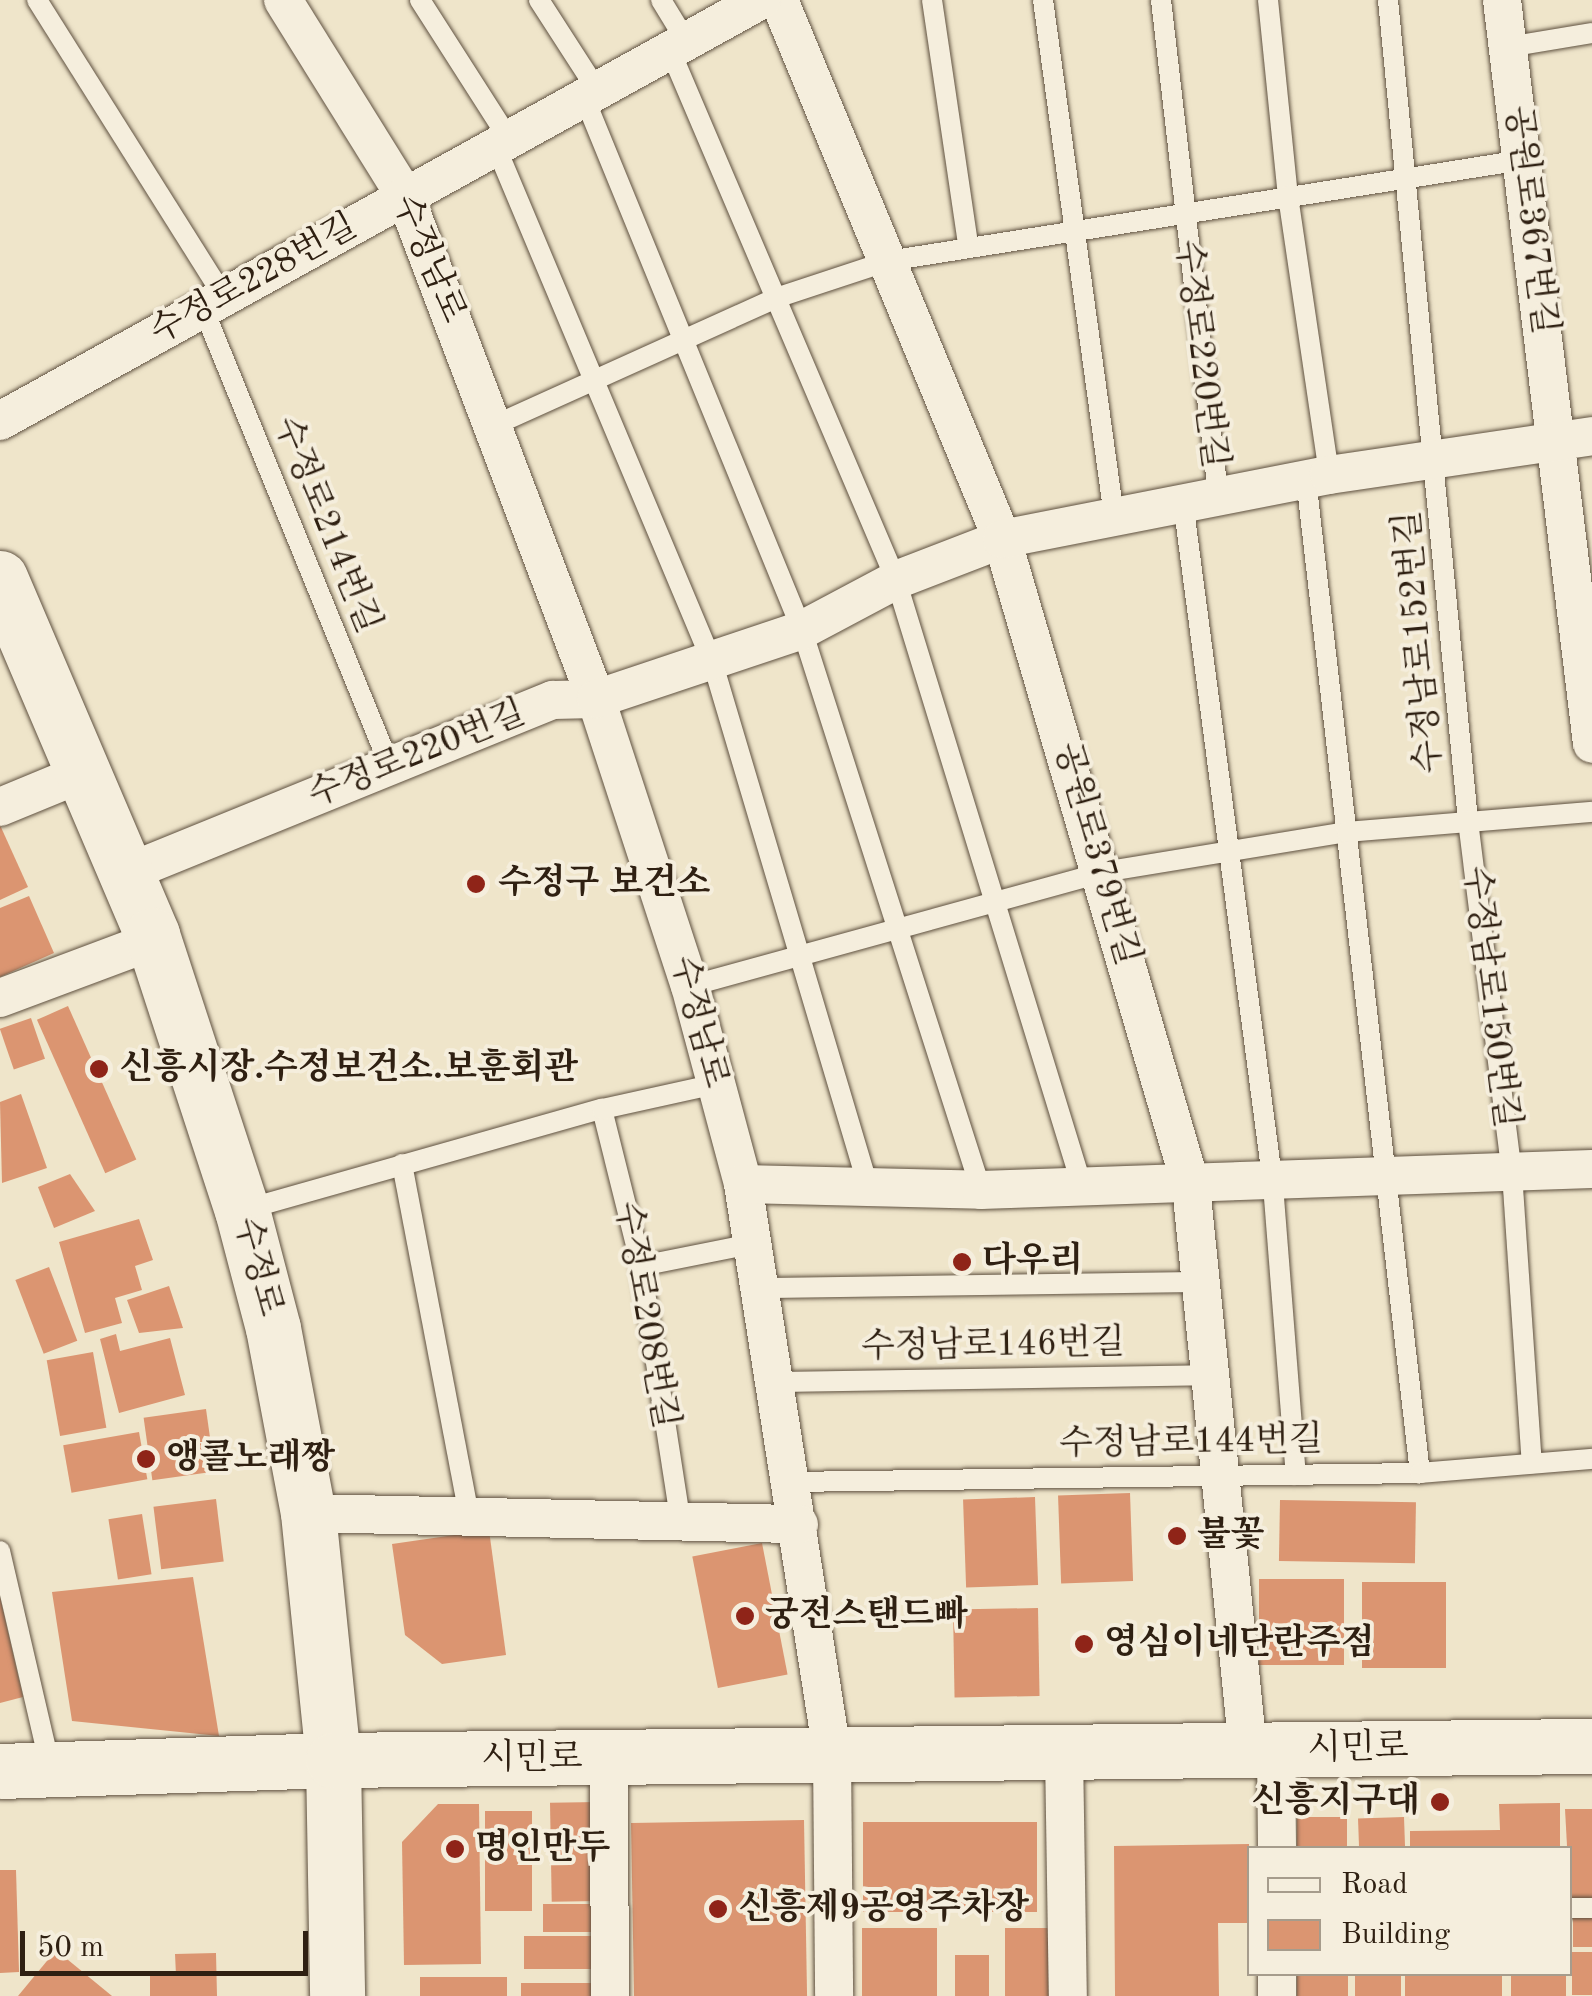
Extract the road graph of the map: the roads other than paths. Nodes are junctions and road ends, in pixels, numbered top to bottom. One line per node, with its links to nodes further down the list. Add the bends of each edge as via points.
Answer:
1 (36, 0): 28 (lane, 수정로214번길)
2 (283, 0): 21 (street, 수정남로)
3 (420, 0): 18 (lane)
4 (539, 0): 17 (lane)
5 (661, 0): 15 (lane)
6 (760, 0): 15 (street, 수정로228번길)
7 (780, 0): 26 (street, 공원로379번길)
8 (932, 0): 25 (lane)
9 (1042, 0): 24 (lane)
10 (1161, 0): 23 (lane, 수정로220번길)
11 (1268, 0): 22 (lane)
12 (1388, 0): 20 (lane)
13 (1502, 0): 16 (street, 공원로367번길)
14 (1592, 34): 16 (lane)
15 (678, 46): 17 (street, 수정로228번길); 27 (lane)
16 (1508, 47): 19 (street, 공원로367번길)
17 (591, 94): 18 (street, 수정로228번길); 29 (lane)
18 (503, 143): 21 (street, 수정로228번길); 30 (lane)
19 (1522, 160): 20 (lane); 33 (street, 공원로367번길)
20 (1403, 178): 22 (lane); 34 (lane)
21 (405, 196): 28 (street, 수정로228번길); 32 (street, 수정남로)
22 (1288, 196): 23 (lane); 35 (lane)
23 (1183, 212): 24 (lane); 36 (lane, 수정로220번길)
24 (1075, 228): 25 (lane); 37 (lane)
25 (968, 244): 26 (lane)
26 (888, 261): 27 (lane); 38 (street, 공원로379번길)
27 (779, 297): 29 (lane); 40 (lane)
28 (214, 302): 31 (street, 수정로228번길); 46 (lane, 수정로214번길)
29 (682, 340): 30 (lane); 41 (lane)
30 (595, 381): 32 (lane); 43 (lane)
31 (0, 420)
32 (496, 426): 44 (street, 수정남로)
33 (1575, 438): 34 (street, 수정로220번길); 45 (street, 공원로367번길)
34 (1436, 456): 35 (street, 수정로220번길); 50 (lane, 수정남로152번길)
35 (1317, 477): 36 (street, 수정로220번길); 51 (lane)
36 (1200, 499): 37 (street, 수정로220번길); 52 (lane)
37 (1114, 516): 38 (street, 수정로220번길)
38 (1002, 539): 40 (street, 수정로220번길); 54 (street, 공원로379번길)
39 (0, 578): 53 (main road, 수정로)
40 (896, 580): 41 (street, 수정로220번길); 55 (lane)
41 (802, 630): 43 (street, 수정로220번길); 56 (lane)
42 (0, 650): 47 (main road, 수정로)
43 (712, 664): 44 (street, 수정로220번길); 58 (lane)
44 (596, 699): 46 (street, 수정로220번길, via 554,700); 59 (street, 수정남로)
45 (1592, 744)
46 (390, 766): 53 (street, 수정로220번길)
47 (63, 781): 48 (street); 57 (main road, 수정로)
48 (0, 807)
49 (1592, 812): 50 (lane, 수정남로152번길)
50 (1468, 821): 51 (lane, 수정남로152번길); 65 (lane, 수정남로150번길)
51 (1347, 832): 52 (lane, 수정남로152번길); 66 (lane)
52 (1229, 848): 54 (lane, 수정남로152번길); 68 (lane)
53 (129, 872): 73 (main road, 수정로)
54 (1103, 872): 55 (lane, 수정남로152번길); 71 (street, 공원로379번길)
55 (994, 899): 56 (lane, 수정남로152번길); 70 (lane)
56 (900, 930): 58 (lane, 수정남로152번길); 72 (lane)
57 (134, 948): 60 (street); 96 (main road, 수정로, via 213,1192 258,1366)
58 (802, 958): 59 (lane, 수정남로152번길); 69 (lane)
59 (690, 986): 61 (street, 수정남로)
60 (0, 998)
61 (716, 1084): 62 (lane); 67 (street, 수정남로)
62 (602, 1109): 63 (lane); 75 (lane, 수정로208번길)
63 (402, 1164): 73 (lane); 87 (lane)
64 (1592, 1169): 65 (street, 수정남로150번길)
65 (1512, 1173): 66 (street, 수정남로150번길); 81 (lane, 수정남로150번길)
66 (1390, 1180): 68 (street, 수정남로150번길); 82 (lane)
67 (743, 1184): 69 (street, 수정남로150번길); 74 (street, 수정남로)
68 (1273, 1184): 71 (street, 수정남로150번길); 84 (lane)
69 (868, 1186): 72 (street, 수정남로150번길)
70 (1082, 1186): 71 (street, 수정남로150번길); 72 (street, 수정남로150번길)
71 (1191, 1186): 76 (street, 공원로379번길)
72 (981, 1190)
73 (242, 1210): 86 (main road, 수정로)
74 (754, 1250): 75 (lane, via 736,1247); 77 (street, 수정남로)
75 (641, 1266): 88 (lane, 수정로208번길)
76 (1204, 1282): 77 (lane); 78 (street, 공원로379번길)
77 (762, 1288): 79 (street, 수정남로)
78 (1212, 1376): 79 (lane, 수정남로146번길); 83 (street, 공원로379번길)
79 (774, 1382): 85 (street, 수정남로)
80 (1592, 1459): 81 (lane, 수정남로144번길)
81 (1532, 1463): 82 (lane, 수정남로144번길)
82 (1420, 1473): 84 (lane, 수정남로144번길)
83 (1223, 1474): 84 (lane, 수정남로144번길); 85 (lane, 수정남로144번길); 92 (street, 공원로379번길)
84 (1296, 1475)
85 (789, 1482): 89 (street, 수정남로)
86 (308, 1513): 87 (street); 96 (main road, 수정로)
87 (469, 1516): 88 (street)
88 (681, 1523): 89 (street)
89 (799, 1524): 94 (street, 수정남로)
90 (0, 1550): 97 (lane)
91 (1592, 1746): 92 (main road, 시민로)
92 (1262, 1750): 93 (main road, 시민로); 98 (street, 공원로379번길)
93 (1064, 1752): 94 (main road, 시민로); 103 (street)
94 (832, 1753): 95 (main road, 시민로); 102 (street, 수정남로)
95 (609, 1759): 96 (main road, 시민로); 101 (street)
96 (316, 1761): 97 (main road, 시민로); 99 (main road, 수정로); 100 (main road, 수정로)
97 (26, 1772)
98 (1277, 1846)
99 (302, 1996)
100 (337, 1996)
101 (610, 1996)
102 (834, 1996)
103 (1068, 1996)

